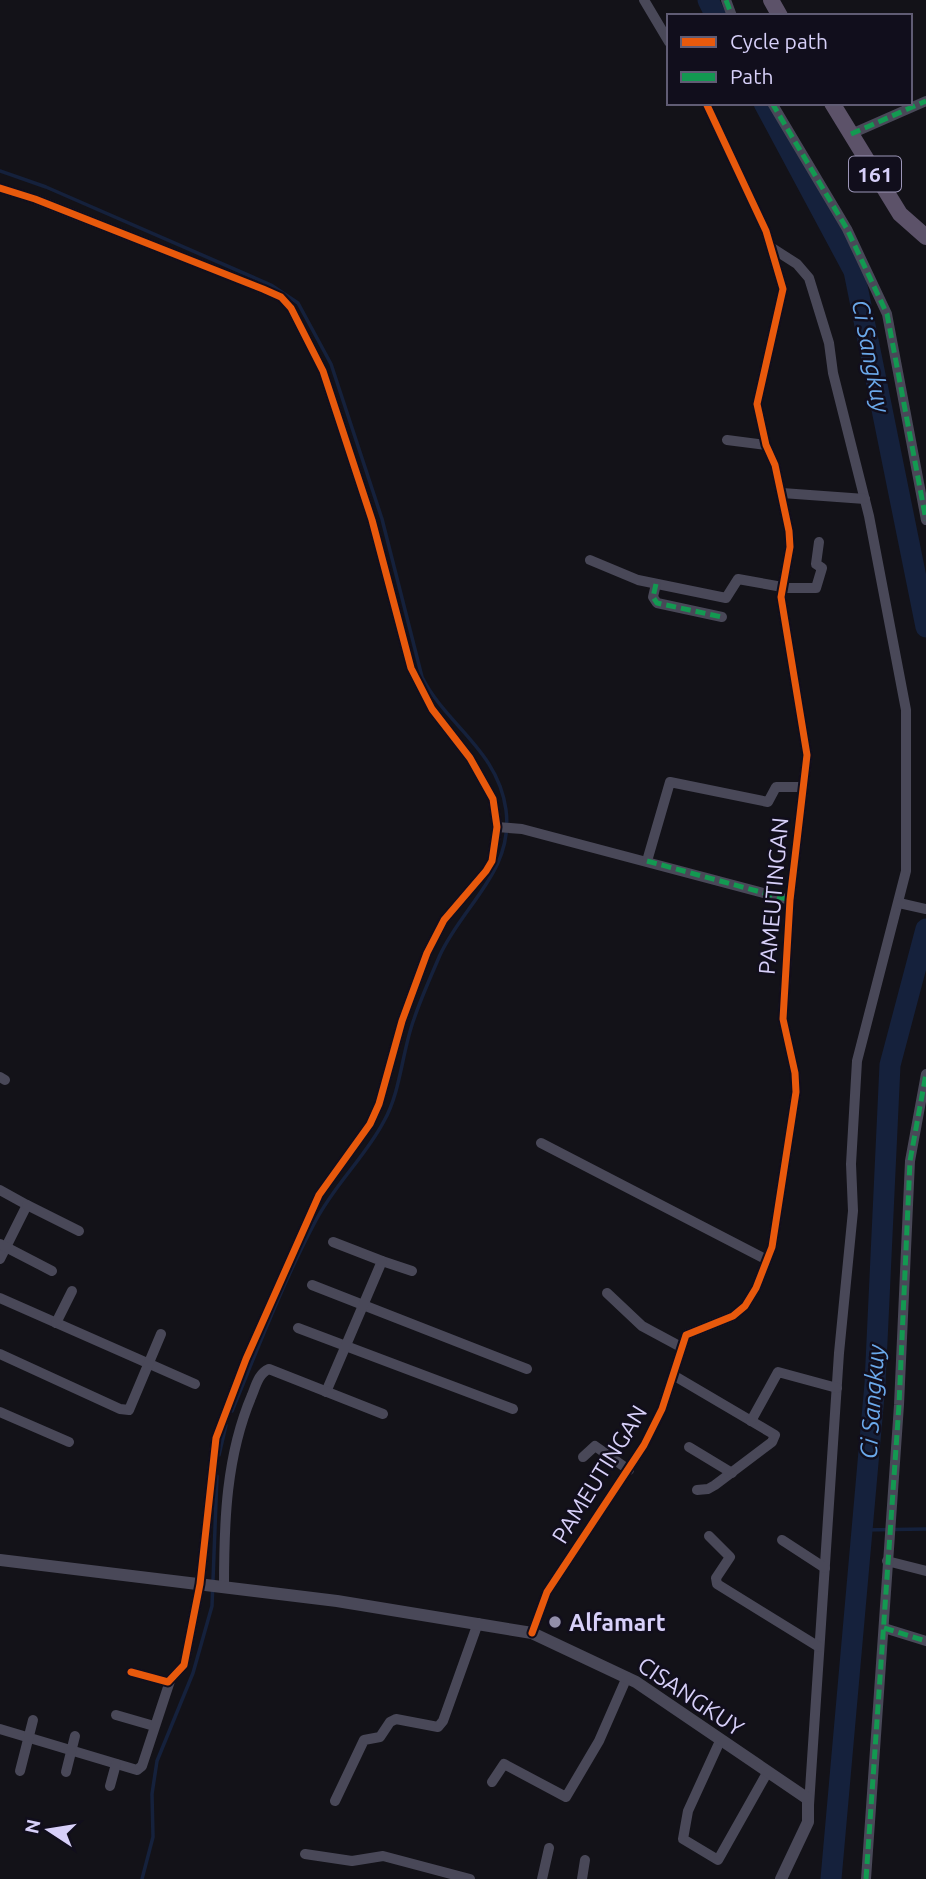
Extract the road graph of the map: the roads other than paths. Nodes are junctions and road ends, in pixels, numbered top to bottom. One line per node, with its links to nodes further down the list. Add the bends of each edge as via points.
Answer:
1 (644, 0): 2 (street)
2 (667, 38)
3 (926, 101): 7 (street)
4 (707, 105): 10 (street, PAMEUTINGAN)
5 (773, 105): 15 (street, via 847,229 887,314)
6 (833, 105): 7 (main road, 161)
7 (851, 134): 9 (main road, 161, via 900,214)
8 (0, 188): 22 (street, via 263,289 291,308 336,407 411,668 432,709 470,758)
9 (926, 237)
10 (772, 248): 12 (street, PAMEUTINGAN, via 783,301 757,404); 14 (street, via 809,278 830,343)
11 (727, 440): 12 (street)
12 (766, 445): 13 (street, PAMEUTINGAN)
13 (782, 492): 14 (street); 19 (street, PAMEUTINGAN, via 790,547)
14 (865, 499): 25 (street, via 906,710)
15 (926, 520)
16 (819, 542): 19 (street, via 816,564 822,568 816,587)
17 (590, 559): 18 (street)
18 (656, 584): 19 (street, via 723,598 738,579); 20 (street, via 656,603)
19 (782, 587): 21 (street, PAMEUTINGAN, via 786,638 807,755)
20 (722, 617)
21 (802, 787): 23 (street, via 776,787 768,802 670,782); 24 (street, PAMEUTINGAN)
22 (503, 827): 23 (street); 72 (street, via 486,871 444,920 427,953 370,1124 319,1195 246,1359 216,1438)
23 (647, 861): 24 (street)
24 (790, 900): 35 (street, PAMEUTINGAN, via 783,1019 796,1091 782,1194)
25 (902, 904): 26 (street); 54 (street, via 857,1061 853,1210)
26 (926, 909)
27 (926, 1073): 69 (street, via 910,1157)
28 (541, 1143): 35 (street)
29 (0, 1190): 30 (street)
30 (27, 1205): 31 (street); 33 (street)
31 (79, 1231)
32 (333, 1242): 36 (street)
33 (3, 1246): 34 (street); 37 (street)
34 (0, 1259)
35 (767, 1260): 48 (street, PAMEUTINGAN, via 745,1306 733,1316 686,1335)
36 (382, 1261): 38 (street); 43 (street)
37 (52, 1271)
38 (412, 1271)
39 (312, 1285): 43 (street)
40 (72, 1292): 44 (street)
41 (607, 1293): 48 (street, via 642,1326)
42 (0, 1298): 44 (street)
43 (364, 1304): 47 (street); 51 (street)
44 (56, 1322): 50 (street)
45 (298, 1328): 47 (street)
46 (161, 1334): 50 (street)
47 (346, 1346): 55 (street); 56 (street)
48 (681, 1348): 52 (street, PAMEUTINGAN)
49 (0, 1354): 50 (street, via 125,1410 132,1406)
50 (148, 1364): 53 (street)
51 (527, 1369)
52 (673, 1376): 59 (street); 63 (street, PAMEUTINGAN, via 662,1409)
53 (195, 1384)
54 (837, 1388): 59 (street, via 778,1372); 70 (street)
55 (326, 1392): 58 (street); 72 (street, via 269,1369 262,1373 244,1413)
56 (513, 1409)
57 (0, 1412): 60 (street)
58 (383, 1414)
59 (751, 1421): 64 (street, via 775,1434 775,1439)
60 (69, 1442)
61 (689, 1447): 64 (street)
62 (583, 1457): 63 (street, via 595,1446)
63 (629, 1471): 75 (street, PAMEUTINGAN, via 547,1592)
64 (732, 1473): 65 (street, via 708,1489)
65 (697, 1490)
66 (709, 1536): 77 (street, via 730,1557 716,1578 717,1584)
67 (782, 1540): 70 (street)
68 (0, 1560): 72 (street, CISANGKUY)
69 (887, 1561): 71 (street); 74 (street)
70 (825, 1568): 77 (street)
71 (926, 1571)
72 (213, 1586): 73 (street, CISANGKUY); 80 (street, via 184,1665)
73 (478, 1623): 75 (street, CISANGKUY); 95 (street, via 443,1721 429,1728 396,1719 380,1737 364,1740)
74 (884, 1628): 76 (street); 104 (street)
75 (532, 1633): 79 (street, CISANGKUY)
76 (926, 1641)
77 (819, 1647): 96 (street)
78 (131, 1672): 80 (street)
79 (627, 1677): 87 (street, CISANGKUY); 93 (street, via 599,1741 566,1797 504,1764)
80 (170, 1681): 83 (street)
81 (116, 1715): 83 (street)
82 (33, 1720): 86 (street)
83 (154, 1726): 89 (street, via 140,1769)
84 (0, 1729): 86 (street)
85 (75, 1736): 88 (street)
86 (29, 1737): 88 (street); 90 (street)
87 (720, 1741): 92 (street, CISANGKUY); 92 (street, via 688,1811 683,1839 718,1860)
88 (71, 1750): 89 (street); 91 (street)
89 (116, 1764): 94 (street)
90 (20, 1771)
91 (66, 1772)
92 (767, 1773): 96 (street, CISANGKUY, via 804,1796)
93 (492, 1782)
94 (110, 1786)
95 (335, 1801)
96 (809, 1805): 103 (street, via 803,1835)
97 (549, 1848): 101 (street)
98 (305, 1854): 100 (street, via 352,1861 383,1856)
99 (585, 1860): 102 (street)
100 (470, 1879)
101 (542, 1879)
102 (582, 1879)
103 (781, 1879)
104 (866, 1879)

